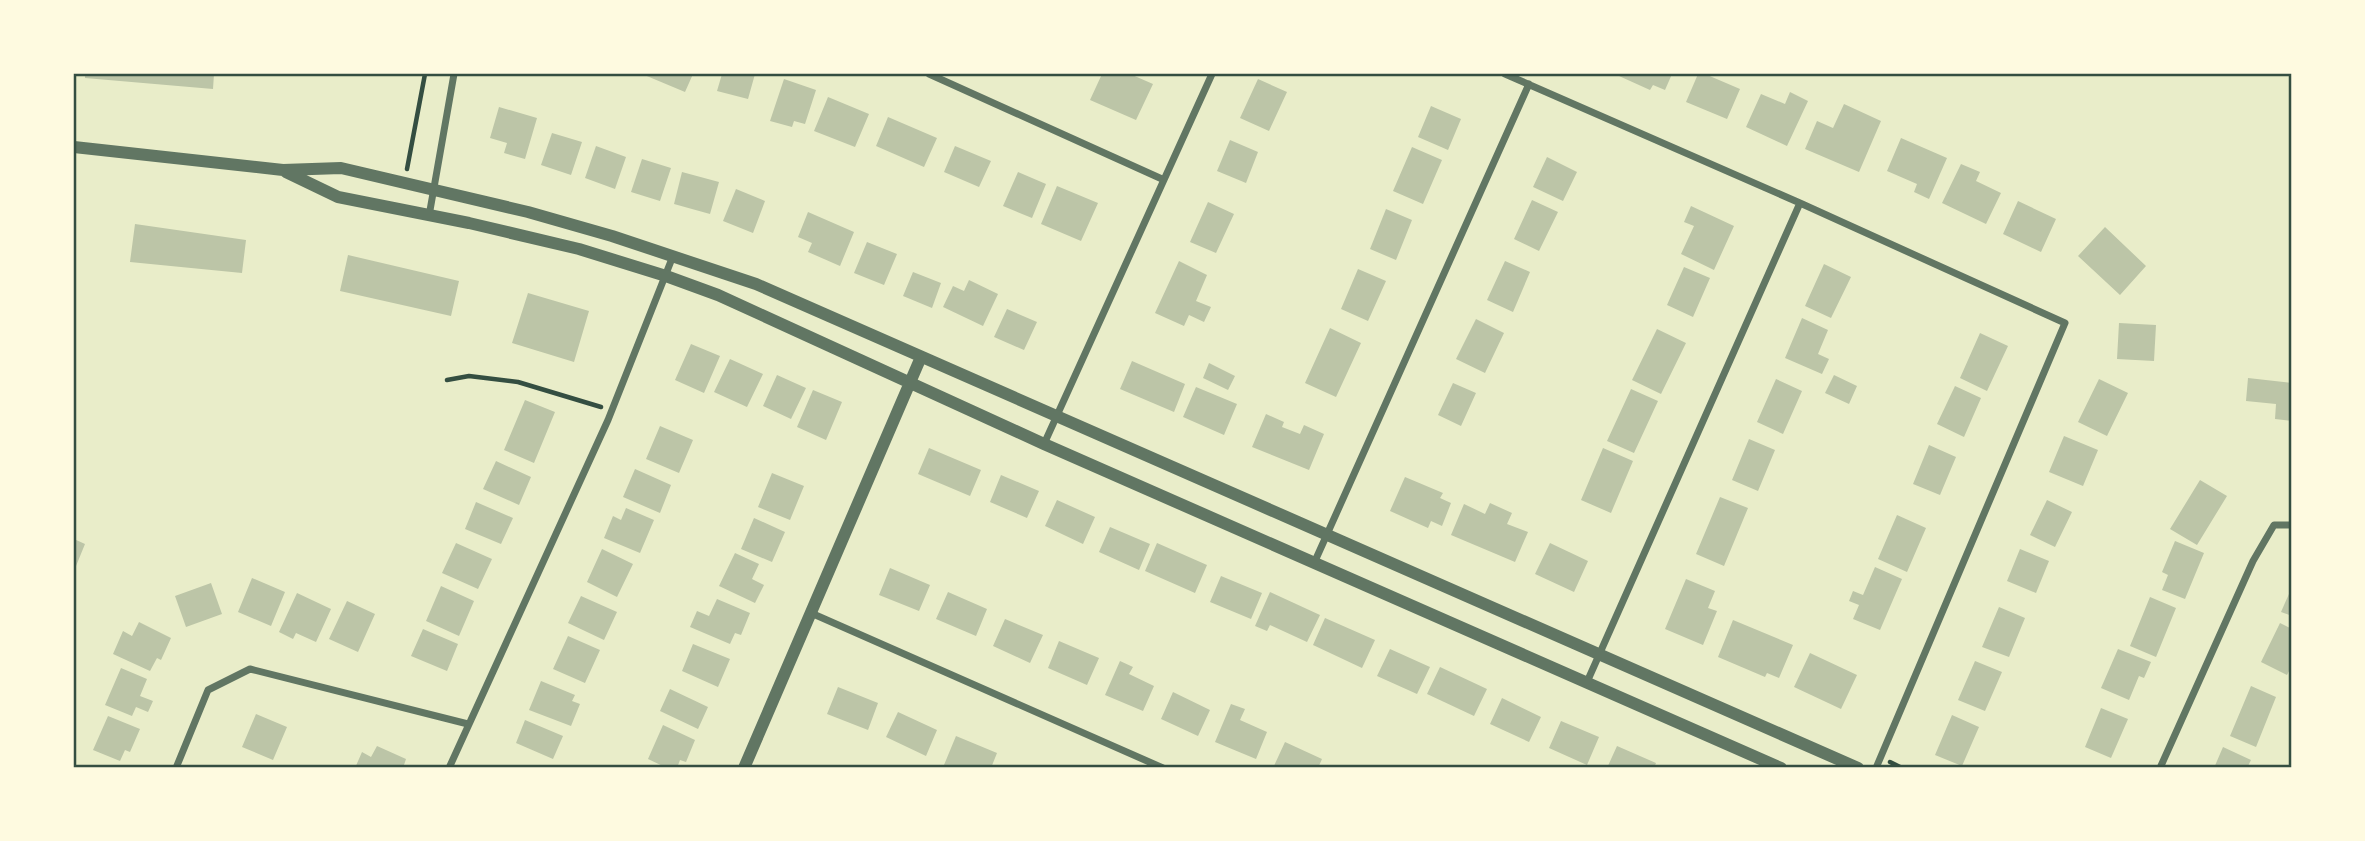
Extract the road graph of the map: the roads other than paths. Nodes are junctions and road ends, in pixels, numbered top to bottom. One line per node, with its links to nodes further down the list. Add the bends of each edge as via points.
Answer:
1 (454, 74): 9 (street)
2 (929, 74): 8 (street)
3 (1212, 74): 8 (street)
4 (1505, 74): 5 (street)
5 (1530, 84): 10 (street); 19 (street)
6 (74, 148): 7 (street)
7 (283, 170): 9 (street, via 341,168); 11 (street, via 338,197)
8 (1162, 179): 16 (street)
9 (434, 188): 11 (street); 12 (street)
10 (1800, 203): 22 (street); 31 (street, via 2065,323)
11 (429, 216): 13 (street, via 579,249)
12 (673, 256): 13 (street); 14 (street, via 756,284)
13 (666, 276): 15 (street); 24 (street, via 612,410)
14 (920, 358): 15 (street); 16 (street)
15 (910, 383): 17 (street); 21 (street)
16 (1056, 417): 17 (street); 19 (street)
17 (1044, 444): 20 (street)
18 (2291, 525): 32 (street, via 2274,525 2253,561)
19 (1327, 534): 20 (street); 22 (street)
20 (1315, 561): 23 (street)
21 (811, 613): 27 (street); 28 (street)
22 (1600, 654): 23 (street); 30 (street)
23 (1587, 682): 29 (street)
24 (468, 724): 25 (street, via 250,669 208,690); 26 (street)
25 (176, 768)
26 (449, 768)
27 (744, 768)
28 (1163, 768)
29 (1781, 768)
30 (1858, 768)
31 (1876, 768)
32 (2160, 768)

